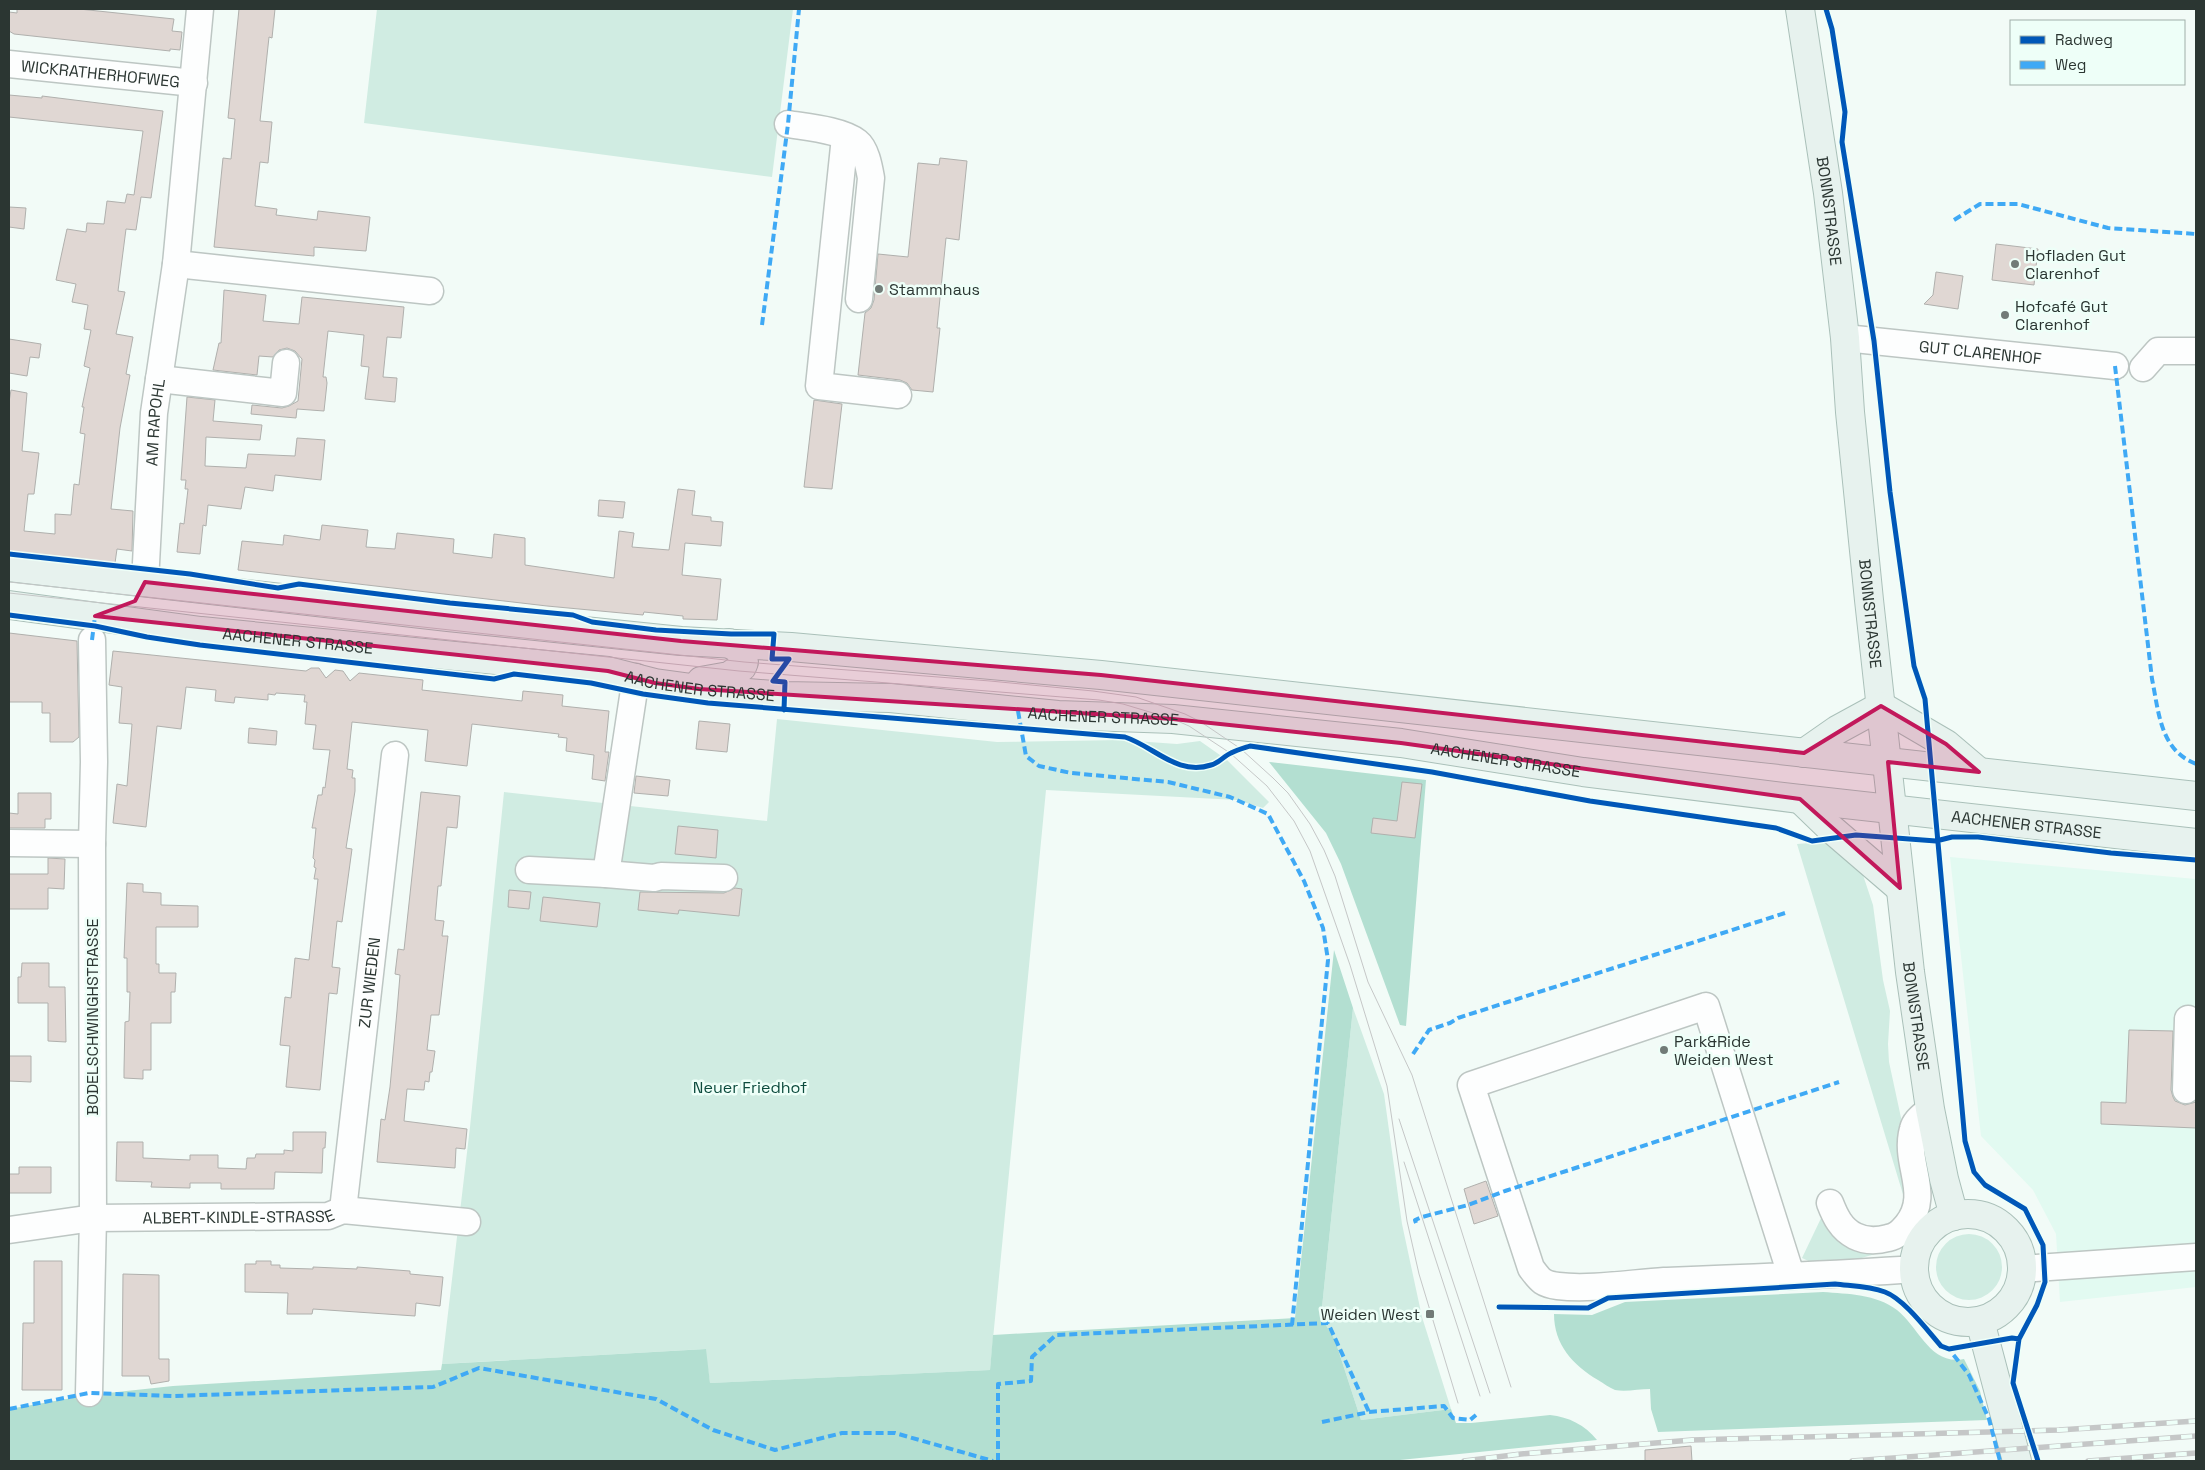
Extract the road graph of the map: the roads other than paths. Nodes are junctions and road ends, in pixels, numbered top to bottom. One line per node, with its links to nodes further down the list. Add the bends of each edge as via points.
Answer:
1 (200, 9): 4 (street, AM RAPOHL)
2 (1800, 9): 10 (main road, BONNSTRASSE, via 1828,193)
3 (9, 64): 4 (street, WICKRATHERHOFWEG)
4 (194, 83): 7 (street, AM RAPOHL)
5 (788, 124): 6 (street, via 829,130)
6 (845, 137): 9 (street, via 858,142 872,178); 16 (street, via 819,386)
7 (176, 264): 8 (street); 15 (street, AM RAPOHL)
8 (430, 291)
9 (859, 299)
10 (1845, 338): 13 (street, GUT CLARENHOF); 25 (main road, BONNSTRASSE)
11 (2196, 352): 14 (street, via 2158,351)
12 (286, 363): 15 (street, via 283,393)
13 (2115, 366)
14 (2143, 368)
15 (159, 380): 18 (street, AM RAPOHL, via 150,470)
16 (898, 395)
17 (9, 567): 18 (main road)
18 (146, 582): 20 (main road, via 149,602); 21 (main road, via 135,601); 22 (main road, via 448,617)
19 (9, 605): 21 (main road, AACHENER STRASSE)
20 (165, 626): 21 (main road, AACHENER STRASSE); 23 (main road, AACHENER STRASSE, via 608,670)
21 (94, 628): 35 (street, BODELSCHWINGHSTRASSE)
22 (729, 643): 24 (main road, via 742,655 744,662 739,671 729,676); 26 (main road, via 1110,676)
23 (636, 677): 24 (main road, AACHENER STRASSE); 37 (street)
24 (677, 686): 31 (main road, AACHENER STRASSE, via 785,696 890,698 1058,715 1173,719 1401,743 1583,772)
25 (1881, 706): 26 (main road); 28 (main road, BONNSTRASSE); 29 (main road, via 1939,740)
26 (1804, 753): 28 (main road)
27 (395, 755): 44 (street, ZUR WIEDEN)
28 (1888, 762): 29 (main road); 32 (main road, BONNSTRASSE)
29 (1979, 772): 30 (main road)
30 (2196, 796)
31 (1800, 799): 32 (main road, AACHENER STRASSE); 39 (main road)
32 (1892, 809): 34 (main road, AACHENER STRASSE); 39 (main road, BONNSTRASSE)
33 (9, 843): 35 (street)
34 (2196, 843)
35 (92, 844): 46 (street, BODELSCHWINGHSTRASSE)
36 (529, 870): 37 (street)
37 (606, 874): 38 (street)
38 (724, 878)
39 (1900, 888): 42 (main road, BONNSTRASSE)
40 (2188, 1019): 41 (street)
41 (2186, 1090)
42 (1930, 1109): 43 (street, via 1915,1123 1912,1131 1911,1155 1919,1192 1918,1205 1900,1233 1881,1240 1857,1237 1847,1232 1838,1221); 45 (main road, BONNSTRASSE)
43 (1830, 1203)
44 (343, 1210): 46 (street, ALBERT-KINDLE-STRASSE, via 328,1216); 47 (street, ALBERT-KINDLE-STRASSE)
45 (1954, 1216): 50 (main road, via 1937,1224 1924,1236); 51 (main road, via 1977,1215 2003,1226 2020,1252)
46 (93, 1218): 48 (street, ALBERT-KINDLE-STRASSE); 54 (street, BODELSCHWINGHSTRASSE)
47 (467, 1222)
48 (9, 1230)
49 (2196, 1257): 51 (street)
50 (1914, 1269): 52 (street); 53 (main road, via 1922,1296 1934,1310 1960,1322)
51 (2022, 1269): 53 (main road, via 2019,1286 2010,1302 1997,1314)
52 (1792, 1275): 52 (street, via 1706,1006 1470,1086 1528,1260 1542,1283 1587,1286)
53 (1980, 1321): 55 (main road)
54 (89, 1393)
55 (2017, 1461)

